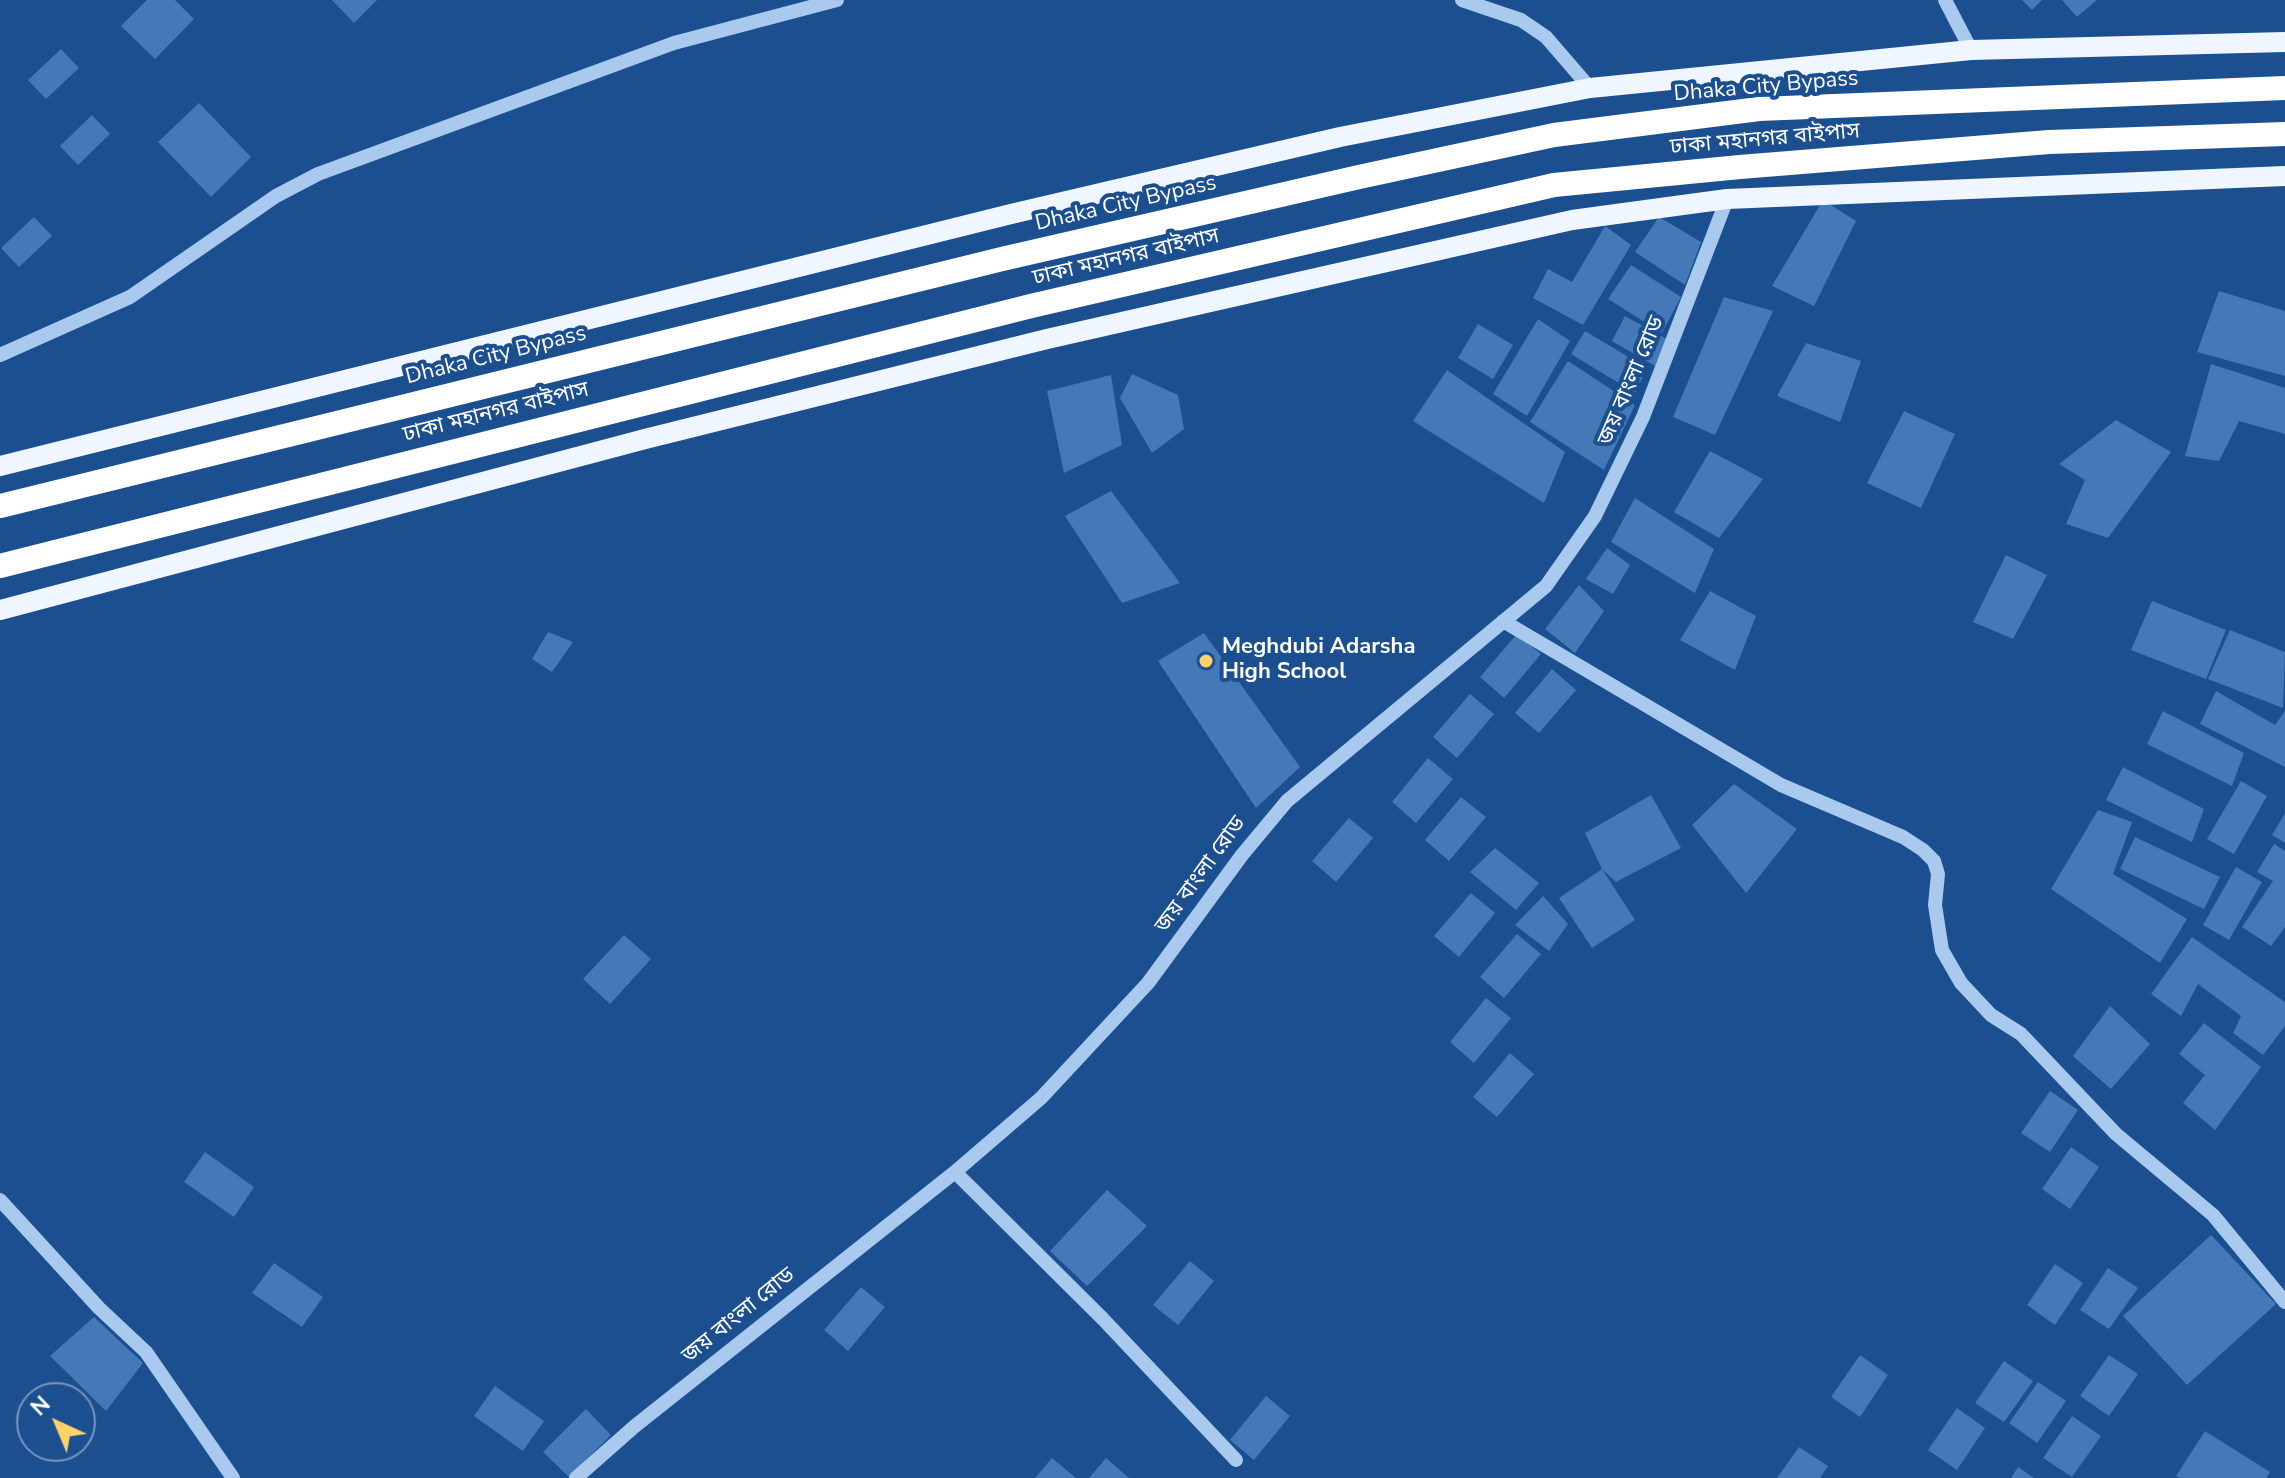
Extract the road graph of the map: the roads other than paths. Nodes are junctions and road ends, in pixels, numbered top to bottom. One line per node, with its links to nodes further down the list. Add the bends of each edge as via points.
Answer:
1 (837, 0): 11 (street, via 674,43 318,174 276,196 130,297)
2 (1462, 0): 6 (street, via 1521,20 1546,37)
3 (1945, 0): 5 (street)
4 (2285, 42): 5 (main road)
5 (1971, 50): 6 (main road)
6 (1590, 88): 12 (main road, via 1340,137 995,218)
7 (2285, 88): 13 (highway, Dhaka City Bypass, via 1759,109 1554,135 1002,259)
8 (2285, 134): 14 (highway, ঢাকা মহানগর বাইপাস, via 2049,142 1554,185 1031,306)
9 (2285, 176): 10 (main road)
10 (1727, 199): 15 (main road, via 1572,220 1047,339); 16 (street, জয় বাংলা রোড, via 1643,417 1595,516 1546,586)
11 (0, 355)
12 (0, 466)
13 (0, 506)
14 (0, 566)
15 (0, 610)
16 (1503, 621): 17 (street, জয় বাংলা রোড, via 1287,801 1107,1030 1041,1098); 19 (street, via 1781,785 1923,850 1938,874 1935,905 1942,950 1961,983 1991,1015 2021,1034 2116,1134 2213,1215)
17 (955, 1172): 20 (street); 22 (street, জয় বাংলা রোড)
18 (0, 1200): 21 (street, via 146,1352)
19 (2285, 1302)
20 (1236, 1460)
21 (233, 1478)
22 (576, 1478)

